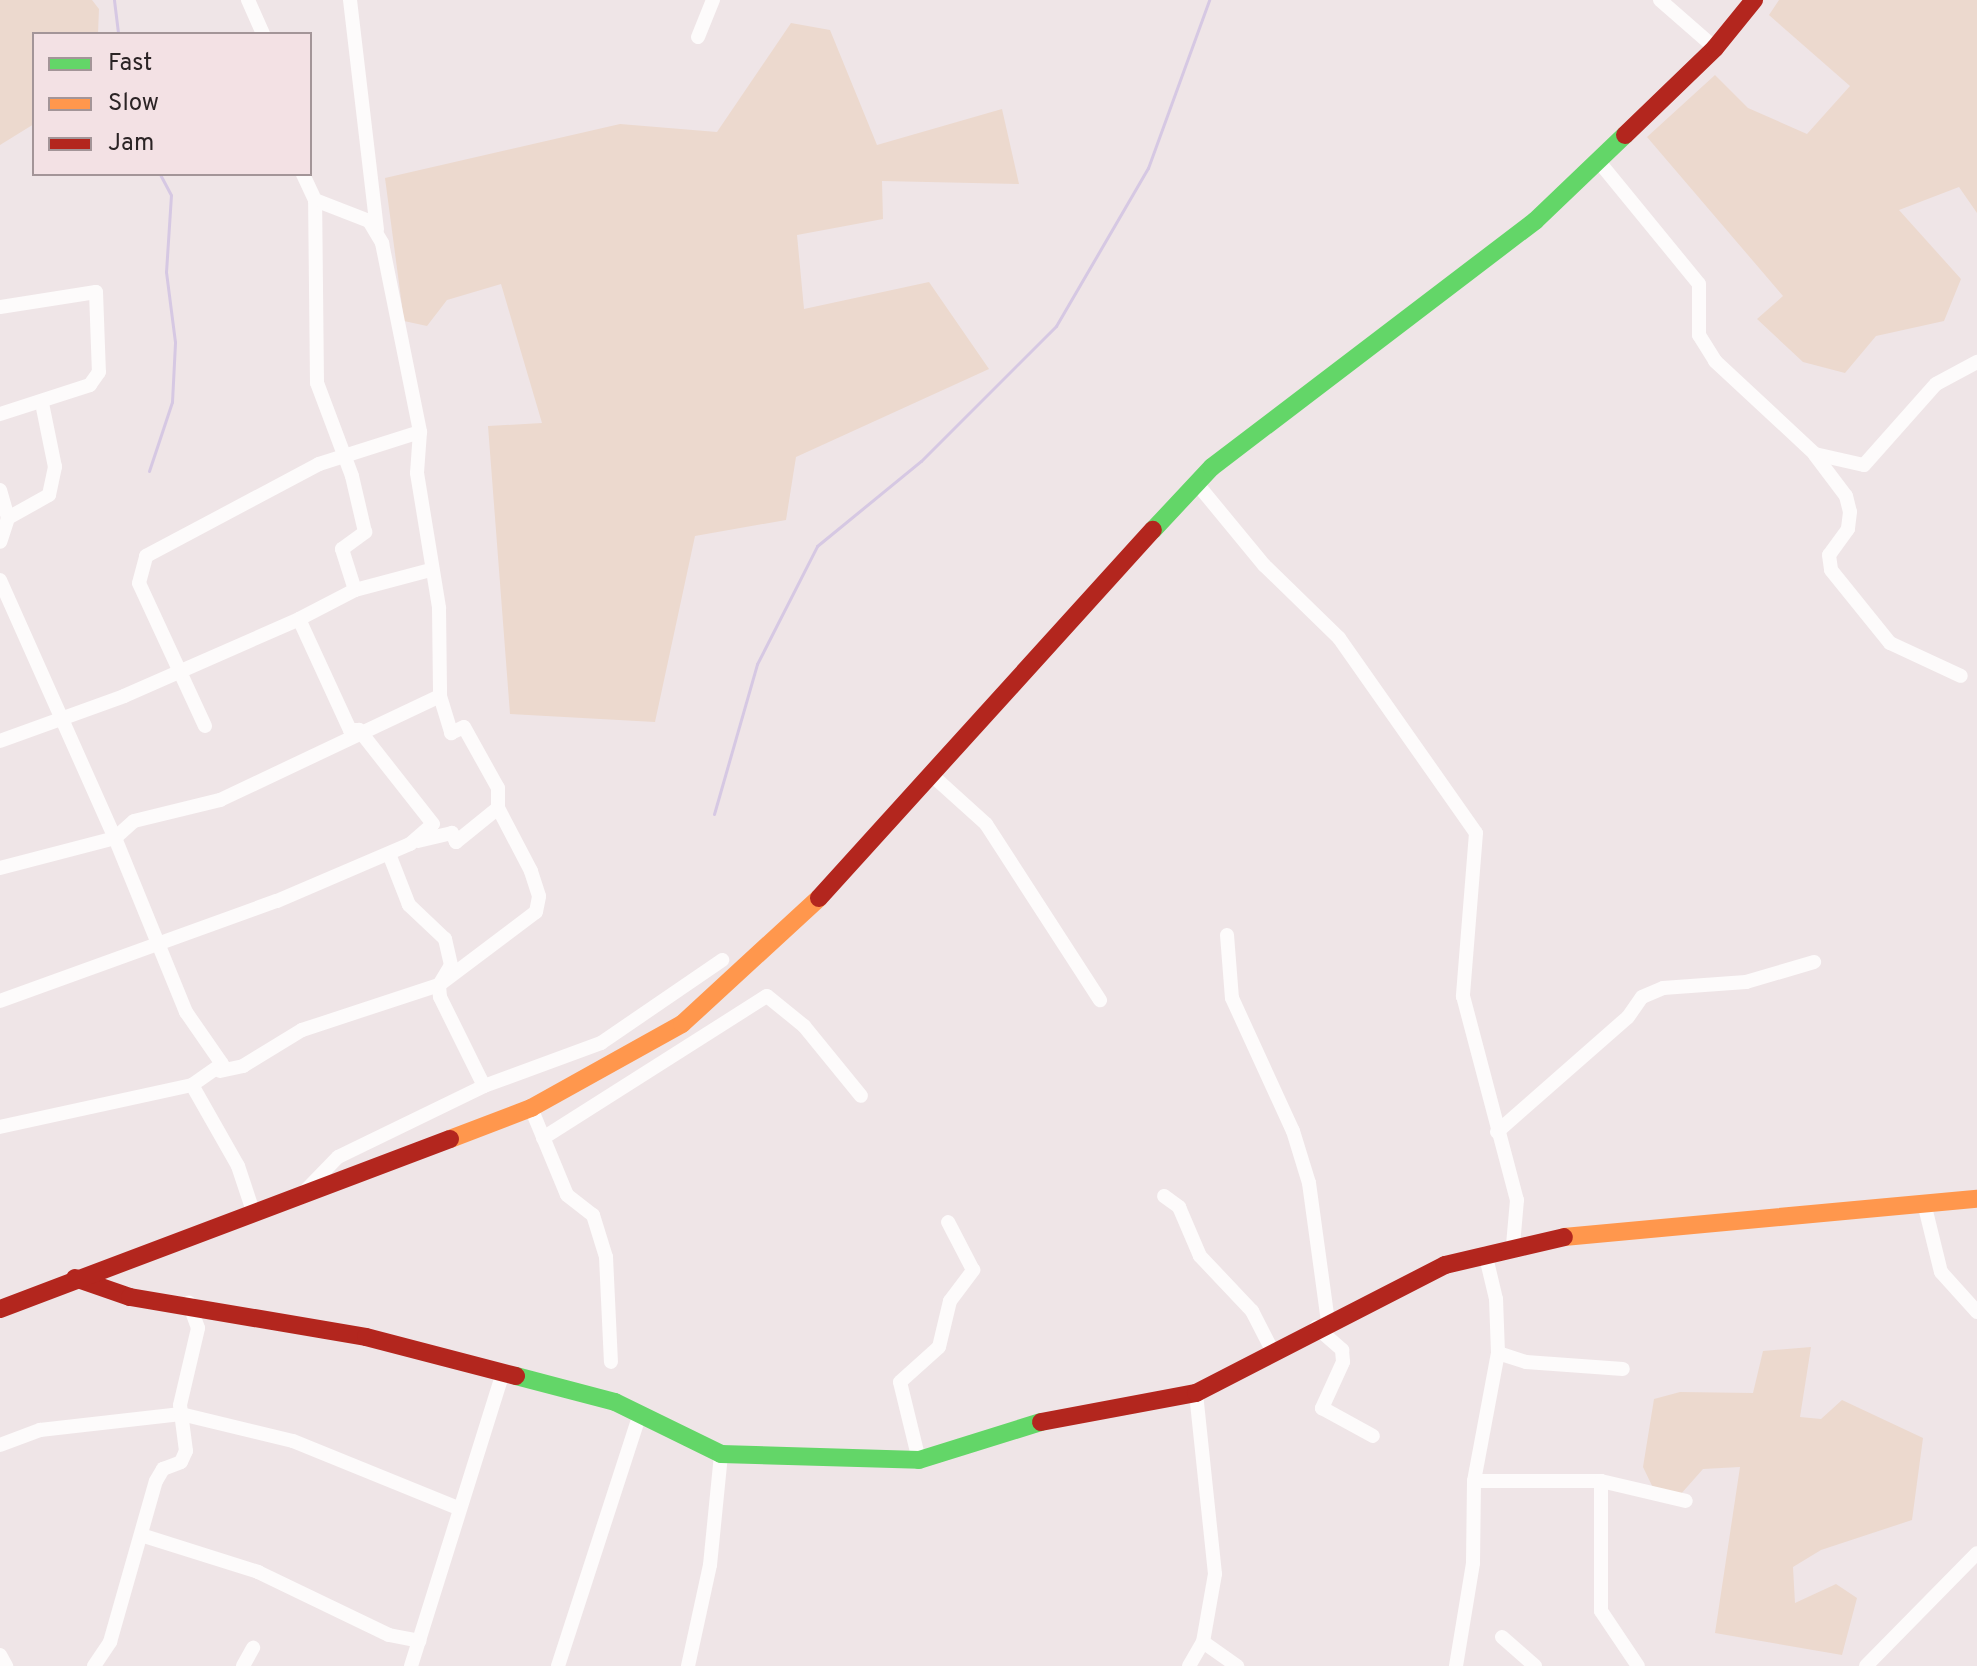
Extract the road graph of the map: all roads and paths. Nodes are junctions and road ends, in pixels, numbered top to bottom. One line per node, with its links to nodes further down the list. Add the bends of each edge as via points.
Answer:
1 (248, 0): 6 (street)
2 (350, 0): 12 (street)
3 (713, 0): 7 (street)
4 (1660, 0): 8 (street)
5 (1754, 0): 8 (main road)
6 (262, 32)
7 (698, 37)
8 (1715, 48): 9 (main road)
9 (1600, 163): 18 (street, via 1699,284 1699,335 1715,361); 20 (main road, via 1535,221 1237,446)
10 (304, 176): 11 (street)
11 (315, 200): 12 (street); 19 (street, via 317,383)
12 (377, 229): 17 (street)
13 (0, 307): 15 (street, via 96,292 99,372 90,385)
14 (1977, 362): 18 (street, via 1936,384 1864,465)
15 (42, 403): 16 (street); 22 (street, via 55,467 49,495)
16 (0, 414)
17 (420, 432): 19 (street); 24 (street, via 417,473)
18 (1815, 454): 29 (street, via 1846,496 1850,512 1848,529 1829,555 1831,570 1890,643)
19 (345, 457): 26 (street, via 365,532 342,549); 28 (street, via 319,464 146,556 139,583)
20 (1198, 485): 35 (main road, via 1064,624); 54 (street, via 1264,565 1339,638 1476,833 1463,996)
21 (0, 490): 22 (street)
22 (8, 518): 23 (street)
23 (0, 542)
24 (430, 570): 26 (street); 30 (street, via 439,608)
25 (0, 580): 31 (street)
26 (355, 590): 27 (street)
27 (299, 619): 28 (street); 33 (street, via 350,730)
28 (179, 672): 31 (street); 32 (street)
29 (1961, 676)
30 (440, 696): 33 (street); 36 (street, via 451,733 464,727 498,788)
31 (64, 717): 34 (street); 37 (street)
32 (205, 726)
33 (359, 730): 37 (street, via 220,800 134,821); 38 (street, via 433,824)
34 (0, 741)
35 (934, 777): 46 (street, via 986,824); 52 (main road, via 727,990 634,1054)
36 (498, 808): 38 (street, via 456,842 452,833); 45 (street, via 531,871 539,896 536,912)
37 (115, 838): 40 (street); 42 (street)
38 (410, 844): 39 (street)
39 (389, 854): 42 (street); 45 (street, via 409,905 445,939 451,965)
40 (0, 868)
41 (1227, 935): 68 (street, via 1232,998 1293,1131 1309,1183)
42 (154, 943): 47 (street); 48 (street, via 186,1012 222,1064)
43 (722, 960): 50 (street, via 601,1043)
44 (1814, 962): 54 (street, via 1746,982 1663,988 1642,997)
45 (439, 985): 48 (street, via 302,1030 243,1066); 50 (street)
46 (1100, 1000)
47 (0, 1001)
48 (220, 1071): 49 (street)
49 (192, 1085): 53 (street); 60 (street, via 238,1166)
50 (484, 1086): 56 (street, via 338,1157)
51 (861, 1096): 55 (street, via 804,1026 767,996)
52 (531, 1108): 55 (street); 56 (main road)
53 (0, 1127)
54 (1497, 1132): 62 (street, via 1517,1200)
55 (543, 1138): 71 (street, via 567,1195 593,1215 606,1257)
56 (305, 1191): 60 (main road)
57 (1164, 1196): 69 (street, via 1179,1207 1200,1256 1252,1311)
58 (1977, 1199): 59 (main road)
59 (1924, 1203): 62 (main road, via 1631,1227); 67 (street, via 1941,1272)
60 (253, 1211): 64 (main road)
61 (948, 1222): 80 (street, via 973,1270 950,1301 939,1347 900,1382)
62 (1513, 1245): 63 (main road)
63 (1485, 1253): 68 (main road); 70 (street, via 1496,1299)
64 (75, 1278): 65 (main road, via 130,1297); 66 (main road)
65 (189, 1303): 73 (main road, via 366,1337); 75 (street, via 198,1328 188,1350)
66 (0, 1309)
67 (1977, 1312)
68 (1322, 1324): 69 (main road); 77 (street, via 1342,1350 1343,1362 1322,1408)
69 (1272, 1350): 74 (main road)
70 (1498, 1353): 72 (street, via 1526,1362); 81 (street)
71 (611, 1362)
72 (1623, 1369)
73 (503, 1373): 76 (main road); 84 (street)
74 (1196, 1393): 80 (main road, via 1023,1425); 89 (street, via 1215,1574)
75 (181, 1414): 78 (street, via 40,1430); 84 (street, via 293,1441); 85 (street, via 186,1451 181,1462 163,1469)
76 (640, 1414): 79 (main road); 96 (street)
77 (1373, 1436)
78 (0, 1445)
79 (721, 1454): 80 (main road); 97 (street, via 710,1565)
80 (919, 1460)
81 (1474, 1481): 82 (street); 100 (street, via 1473,1563)
82 (1601, 1481): 83 (street); 102 (street, via 1601,1611)
83 (1686, 1501)
84 (458, 1508): 88 (street)
85 (141, 1535): 88 (street, via 258,1572 389,1635); 93 (street, via 110,1642)
86 (1977, 1553): 103 (street)
87 (1502, 1637): 101 (street)
88 (419, 1641): 95 (street)
89 (1203, 1642): 98 (street); 99 (street)
90 (253, 1648): 94 (street)
91 (0, 1655): 92 (street)
92 (6, 1666)
93 (94, 1666)
94 (243, 1666)
95 (411, 1666)
96 (558, 1666)
97 (688, 1666)
98 (1189, 1666)
99 (1237, 1666)
100 (1456, 1666)
101 (1535, 1666)
102 (1638, 1666)
103 (1866, 1666)

